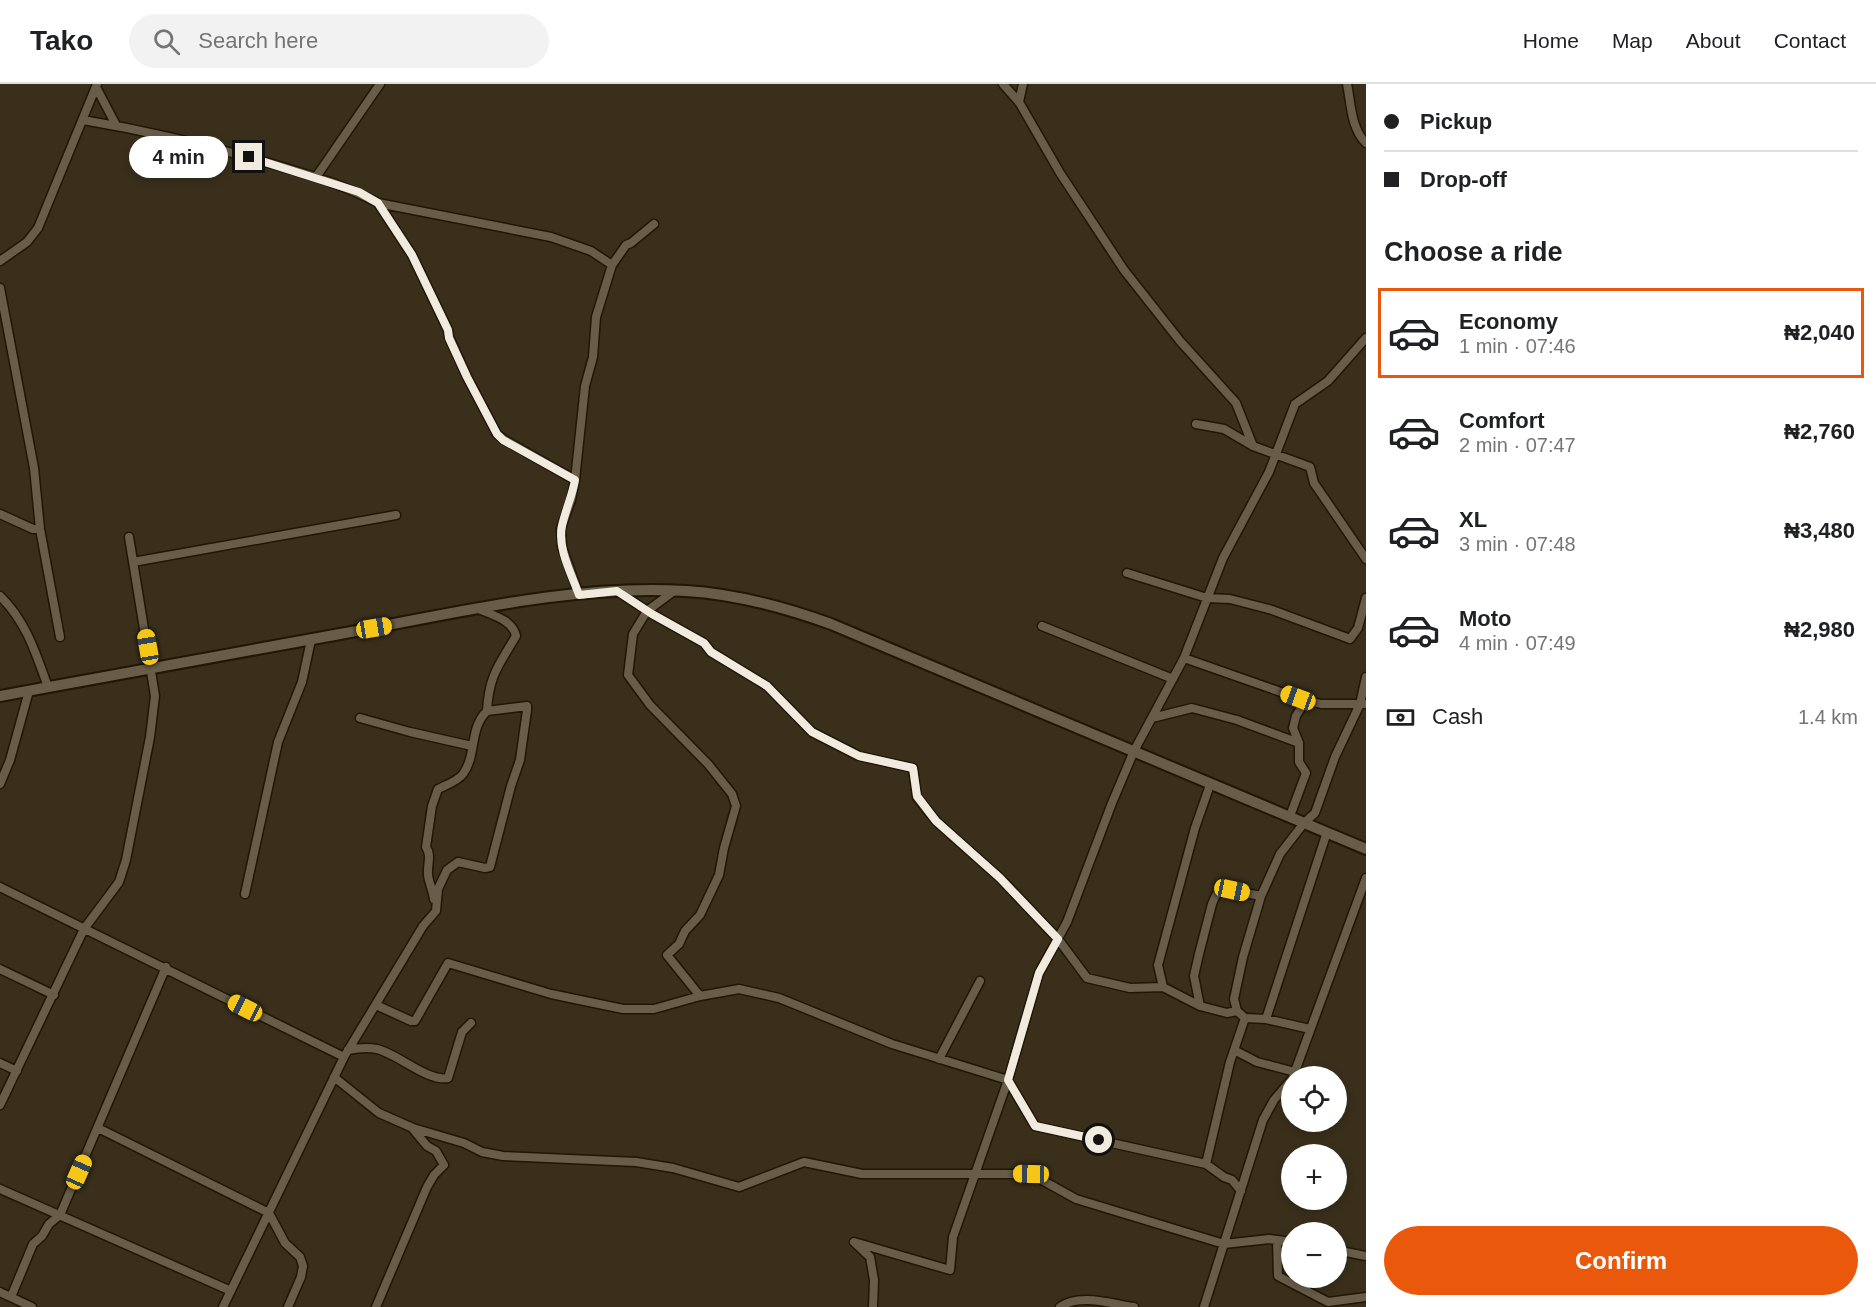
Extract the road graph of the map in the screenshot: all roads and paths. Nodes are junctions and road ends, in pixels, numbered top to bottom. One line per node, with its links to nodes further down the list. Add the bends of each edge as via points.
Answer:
1 (380, 84): 10 (street)
2 (1003, 84): 6 (street)
3 (1023, 84): 6 (street)
4 (1347, 84): 9 (street, via 1355,125)
5 (97, 86): 7 (street); 8 (street)
6 (1019, 102): 18 (street, via 1124,270 1236,403)
7 (83, 120): 8 (street); 13 (street, via 38,228 27,242)
8 (116, 125): 10 (street, via 227,150)
9 (1366, 143)
10 (316, 177): 11 (street)
11 (378, 203): 14 (street, via 551,237 591,250); 20 (street, via 412,255 497,434)
12 (654, 224): 14 (street, via 626,245)
13 (0, 261)
14 (612, 265): 20 (street, via 596,317)
15 (0, 288): 23 (street, via 34,468)
16 (1366, 338): 19 (street, via 1328,381 1295,404)
17 (1196, 424): 18 (street, via 1224,429)
18 (1253, 446): 19 (street)
19 (1275, 454): 25 (street, via 1310,467 1314,483); 32 (street)
20 (575, 480): 30 (street, via 561,528 562,547)
21 (0, 514): 23 (street)
22 (396, 515): 26 (street)
23 (40, 529): 37 (street)
24 (129, 537): 26 (street)
25 (1366, 559)
26 (133, 562): 40 (street)
27 (1127, 573): 32 (street)
28 (617, 591): 29 (street); 30 (street); 35 (street)
29 (674, 591): 35 (street); 53 (street, via 726,596 831,624)
30 (579, 595): 34 (street)
31 (0, 596): 43 (street, via 23,623)
32 (1207, 598): 33 (street, via 1230,599 1272,610 1350,639 1358,628); 39 (street)
33 (1366, 598)
34 (478, 609): 38 (street); 48 (street, via 503,619 516,636 495,670 488,690)
35 (646, 611): 66 (street, via 704,643 711,652 767,686 812,732 859,756 913,768 917,796 936,821 1000,878); 72 (street, via 633,634 628,675 650,705 708,764 732,794 736,806 719,875 700,915 667,955)
36 (1042, 626): 42 (street)
37 (60, 637)
38 (310, 640): 40 (street); 62 (street, via 302,682 278,742)
39 (1184, 658): 42 (street); 46 (street)
40 (152, 669): 43 (street); 65 (street, via 155,696 150,737 126,860 119,882)
41 (1366, 677): 47 (street)
42 (1173, 679): 50 (street)
43 (48, 687): 44 (street)
44 (28, 691): 45 (street); 54 (street)
45 (0, 696)
46 (1306, 700): 47 (street); 51 (street, via 1293,728)
47 (1363, 704): 57 (street, via 1335,757 1315,813)
48 (487, 711): 52 (street, via 480,717); 64 (street, via 527,706 520,760 490,867 458,862 447,870 438,889)
49 (360, 718): 52 (street)
50 (1152, 718): 51 (street, via 1192,708); 53 (street)
51 (1299, 743): 56 (street, via 1299,762 1306,773)
52 (472, 746): 64 (street, via 463,775 438,789 432,806 426,847 430,853 428,878)
53 (1134, 751): 55 (street); 66 (street)
54 (0, 784)
55 (1210, 784): 56 (street); 70 (street, via 1158,965)
56 (1290, 816): 57 (street)
57 (1304, 823): 58 (street); 63 (street, via 1280,854)
58 (1327, 832): 59 (street); 77 (street)
59 (1366, 849)
60 (1366, 878): 79 (street)
61 (0, 887): 65 (street)
62 (245, 894)
63 (1261, 896): 74 (street, via 1225,889 1216,895 1194,976); 75 (street, via 1236,989)
64 (436, 911): 73 (street)
65 (84, 929): 67 (street); 71 (street)
66 (1058, 939): 70 (street, via 1087,978 1130,988); 88 (street, via 1039,973)
67 (166, 968): 81 (street); 91 (street)
68 (0, 969): 71 (street)
69 (980, 981): 82 (street)
70 (1163, 987): 74 (street)
71 (54, 995): 85 (street)
72 (700, 996): 73 (street, via 654,1009 623,1009 551,994 448,963 415,1021); 82 (street, via 739,989 779,998 853,1030)
73 (376, 1005): 81 (street)
74 (1200, 1006): 75 (street, via 1227,1013)
75 (1237, 1011): 76 (street)
76 (1245, 1018): 77 (street); 80 (street)
77 (1266, 1019): 79 (street)
78 (471, 1023): 81 (street, via 462,1032 448,1078 430,1075 376,1049 362,1047)
79 (1310, 1029): 84 (street)
80 (1234, 1050): 86 (street); 93 (street)
81 (346, 1053): 87 (street)
82 (939, 1059): 88 (street)
83 (0, 1063): 85 (street)
84 (1297, 1066)
85 (16, 1071): 90 (street)
86 (1281, 1071)
87 (334, 1077): 92 (street, via 379,1113); 97 (street)
88 (1008, 1080): 93 (street, via 1035,1126); 94 (street)
89 (1281, 1091): 96 (street, via 1263,1120)
90 (0, 1105)
91 (98, 1128): 97 (street); 98 (street)
92 (413, 1128): 94 (street, via 502,1156 636,1162 739,1187 804,1162 862,1174); 111 (street, via 444,1165 428,1186)
93 (1206, 1164): 96 (street, via 1232,1180)
94 (976, 1173): 101 (street, via 1031,1174 1076,1199); 112 (street, via 953,1237 950,1270 854,1242 870,1257)
95 (0, 1189): 98 (street)
96 (1241, 1191): 101 (street)
97 (269, 1213): 104 (street); 110 (street, via 303,1266)
98 (60, 1215): 104 (street); 106 (street, via 33,1244)
99 (1277, 1240): 100 (street); 101 (street); 107 (street, via 1278,1276 1328,1302)
100 (1281, 1241)
101 (1224, 1244): 115 (street)
102 (1347, 1253): 103 (street)
103 (1365, 1257)
104 (231, 1291): 109 (street)
105 (0, 1292): 106 (street)
106 (11, 1296): 108 (street)
107 (1366, 1297)
108 (32, 1307)
109 (223, 1307)
110 (288, 1307)
111 (376, 1307)
112 (873, 1307)
113 (1060, 1307): 114 (street, via 1066,1302 1086,1300)
114 (1134, 1307)
115 (1204, 1307)

